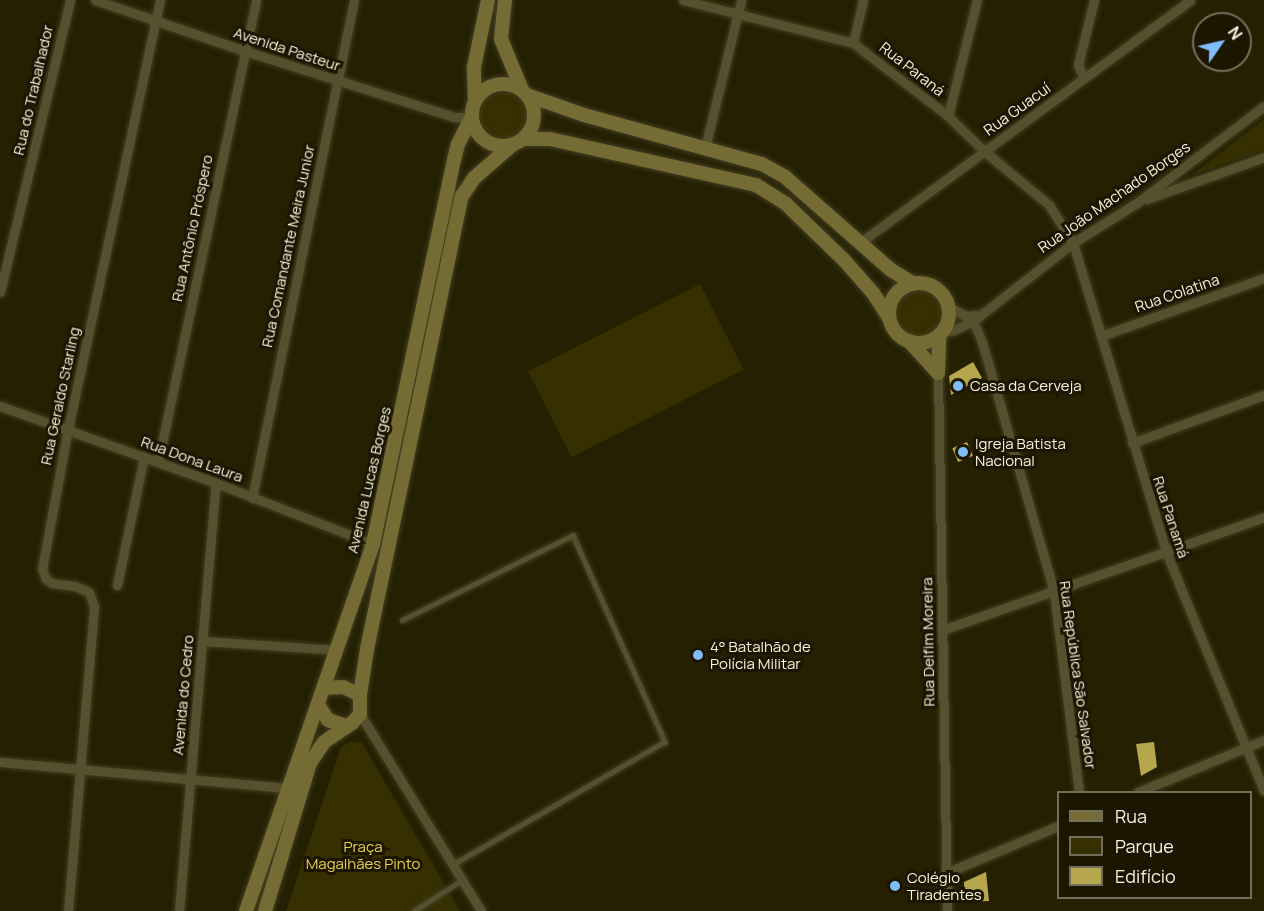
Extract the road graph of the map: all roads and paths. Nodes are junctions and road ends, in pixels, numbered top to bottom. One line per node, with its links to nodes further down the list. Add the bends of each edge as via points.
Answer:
1 (70, 0): 34 (street, Rua do Trabalhador)
2 (95, 0): 15 (street, Avenida Pasteur)
3 (160, 0): 15 (street, Rua Geraldo Starling)
4 (256, 0): 17 (street, Rua Antônio Próspero)
5 (354, 0): 19 (street, Rua Comandante Meira Junior)
6 (488, 0): 21 (street, via 474,67)
7 (504, 0): 20 (street, via 501,39)
8 (683, 0): 14 (street, Rua Paraná)
9 (741, 0): 14 (street)
10 (864, 0): 16 (street)
11 (977, 0): 23 (street)
12 (1094, 0): 18 (street, via 1078,65)
13 (1190, 0): 18 (street, Rua Guacuí)
14 (738, 14): 16 (street, Rua Paraná); 26 (street)
15 (156, 21): 17 (street, Avenida Pasteur); 44 (street, Rua Geraldo Starling)
16 (853, 43): 23 (street, Rua Paraná)
17 (245, 51): 19 (street, Avenida Pasteur); 47 (street, Rua Antônio Próspero)
18 (1083, 78): 27 (street, Rua Guacuí)
19 (338, 81): 24 (street, Avenida Pasteur, via 454,117); 49 (street, Rua Comandante Meira Junior)
20 (524, 92): 21 (street, via 501,84 490,87); 25 (street, via 533,105 534,117 531,129); 26 (street, via 584,115)
21 (475, 102): 24 (street)
22 (1264, 106): 29 (street, Rua João Machado Borges)
23 (948, 116): 27 (street, Rua Paraná)
24 (472, 117): 25 (street, via 479,134 490,143); 51 (street, Avenida Lucas Borges, via 454,160)
25 (518, 142): 37 (street, via 550,139 756,185 786,204 845,261); 60 (street, Avenida Lucas Borges, via 474,178 458,210)
26 (705, 148): 30 (street, via 762,164 784,176)
27 (984, 151): 30 (street, Rua Guacuí); 31 (street, Rua Paraná, via 1049,205)
28 (1264, 158): 29 (street)
29 (1138, 202): 31 (street, Rua João Machado Borges)
30 (861, 242): 33 (street, via 891,270)
31 (1073, 243): 36 (street, Rua João Machado Borges); 39 (street, Rua Panamá)
32 (1264, 278): 39 (street, Rua Colatina)
33 (913, 283): 35 (street, via 931,285); 37 (street, via 897,292)
34 (0, 292)
35 (948, 306): 36 (street, via 958,314); 38 (street, via 947,324)
36 (975, 317): 38 (street, Rua João Machado Borges); 54 (street, Rua República São Salvador)
37 (889, 318): 40 (street, via 896,332)
38 (941, 333): 40 (street, via 925,342); 41 (street)
39 (1101, 336): 45 (street, Rua Panamá)
40 (909, 341): 41 (street)
41 (938, 373): 56 (street, Rua Delfim Moreira)
42 (1264, 395): 45 (street)
43 (0, 406): 44 (street, Rua Dona Laura)
44 (68, 429): 46 (street, Rua Dona Laura); 67 (street, Rua Geraldo Starling, via 42,569 52,583 83,588 92,598)
45 (1132, 443): 52 (street, Rua Panamá)
46 (144, 457): 47 (street, Rua Dona Laura); 53 (street)
47 (158, 462): 48 (street, Rua Dona Laura)
48 (216, 483): 49 (street, Rua Dona Laura); 57 (street, Avenida do Cedro)
49 (252, 498): 51 (street, Rua Dona Laura)
50 (1264, 517): 52 (street)
51 (374, 544): 58 (street, Avenida Lucas Borges)
52 (1166, 552): 54 (street); 65 (street, Rua Panamá)
53 (117, 585)
54 (1054, 592): 56 (street); 70 (street, Rua República São Salvador)
55 (402, 620): 74 (lane, via 573,535 665,742)
56 (942, 630): 75 (street, Rua Delfim Moreira)
57 (203, 641): 58 (street); 68 (street, Avenida do Cedro)
58 (338, 650): 59 (street, Avenida Lucas Borges)
59 (324, 688): 60 (street, via 343,687); 61 (street, Avenida Lucas Borges)
60 (360, 695): 62 (street, Avenida Lucas Borges)
61 (318, 705): 63 (street, via 328,720); 69 (street, Avenida Lucas Borges)
62 (360, 714): 63 (street); 74 (street)
63 (347, 726): 80 (street, via 324,742 310,763)
64 (1264, 740): 65 (street)
65 (1246, 746): 71 (street); 72 (street, Rua Panamá)
66 (0, 762): 67 (street)
67 (78, 768): 68 (street); 77 (street, Rua Geraldo Starling)
68 (190, 779): 69 (street); 78 (street, Avenida do Cedro)
69 (288, 788): 79 (street, Avenida Lucas Borges)
70 (1079, 791)
71 (1140, 791)
72 (1264, 791)
73 (1057, 827): 75 (street)
74 (453, 866): 76 (street)
75 (946, 873): 83 (street, Rua Delfim Moreira)
76 (462, 880): 81 (lane); 82 (street)
77 (68, 911)
78 (179, 911)
79 (246, 911)
80 (265, 911)
81 (414, 911)
82 (481, 911)
83 (947, 911)

